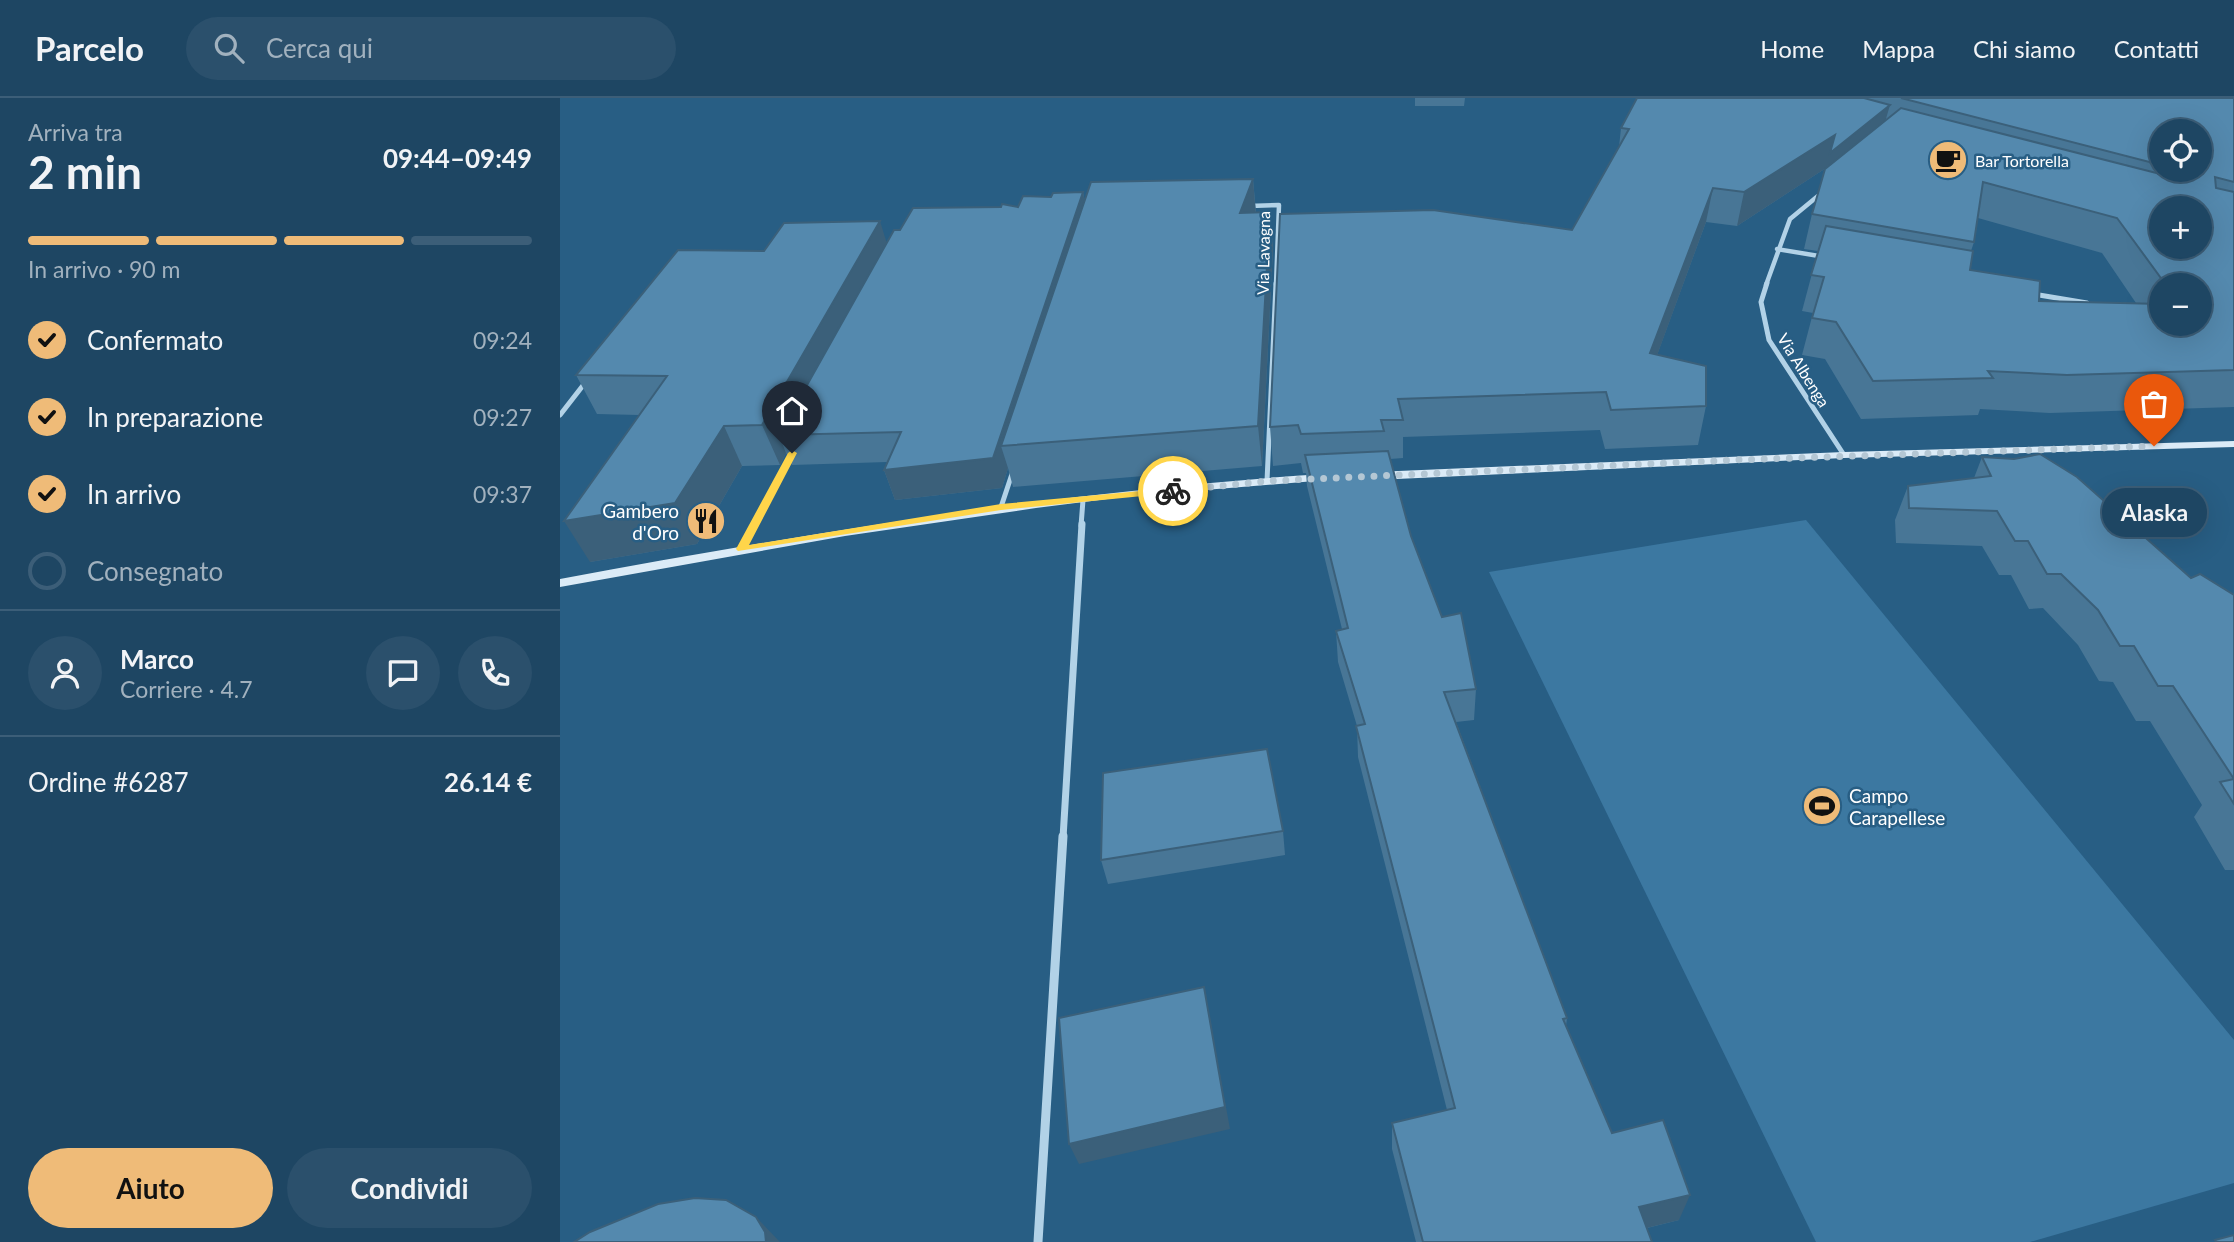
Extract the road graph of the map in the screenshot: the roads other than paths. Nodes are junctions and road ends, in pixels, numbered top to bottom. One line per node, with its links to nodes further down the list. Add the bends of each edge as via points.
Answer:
1 (1830, 186): 3 (street, Via Albenga, via 1790,219)
2 (1240, 206): 15 (street, Via Lavagna, via 1279,205)
3 (1777, 249): 4 (street); 11 (street, Via Albenga, via 1761,302 1769,340)
4 (1831, 258)
5 (2021, 292): 6 (street)
6 (2088, 304)
7 (592, 374): 8 (street)
8 (560, 415)
9 (799, 441): 18 (street)
10 (2234, 444): 11 (street)
11 (1844, 455): 13 (street)
12 (1014, 468): 17 (street)
13 (1363, 477)
14 (1336, 478): 15 (street)
15 (1267, 481): 16 (street)
16 (1083, 500): 17 (street); 20 (street)
17 (1001, 507): 18 (street)
18 (741, 549): 19 (street)
19 (560, 583)
20 (1038, 1242)

